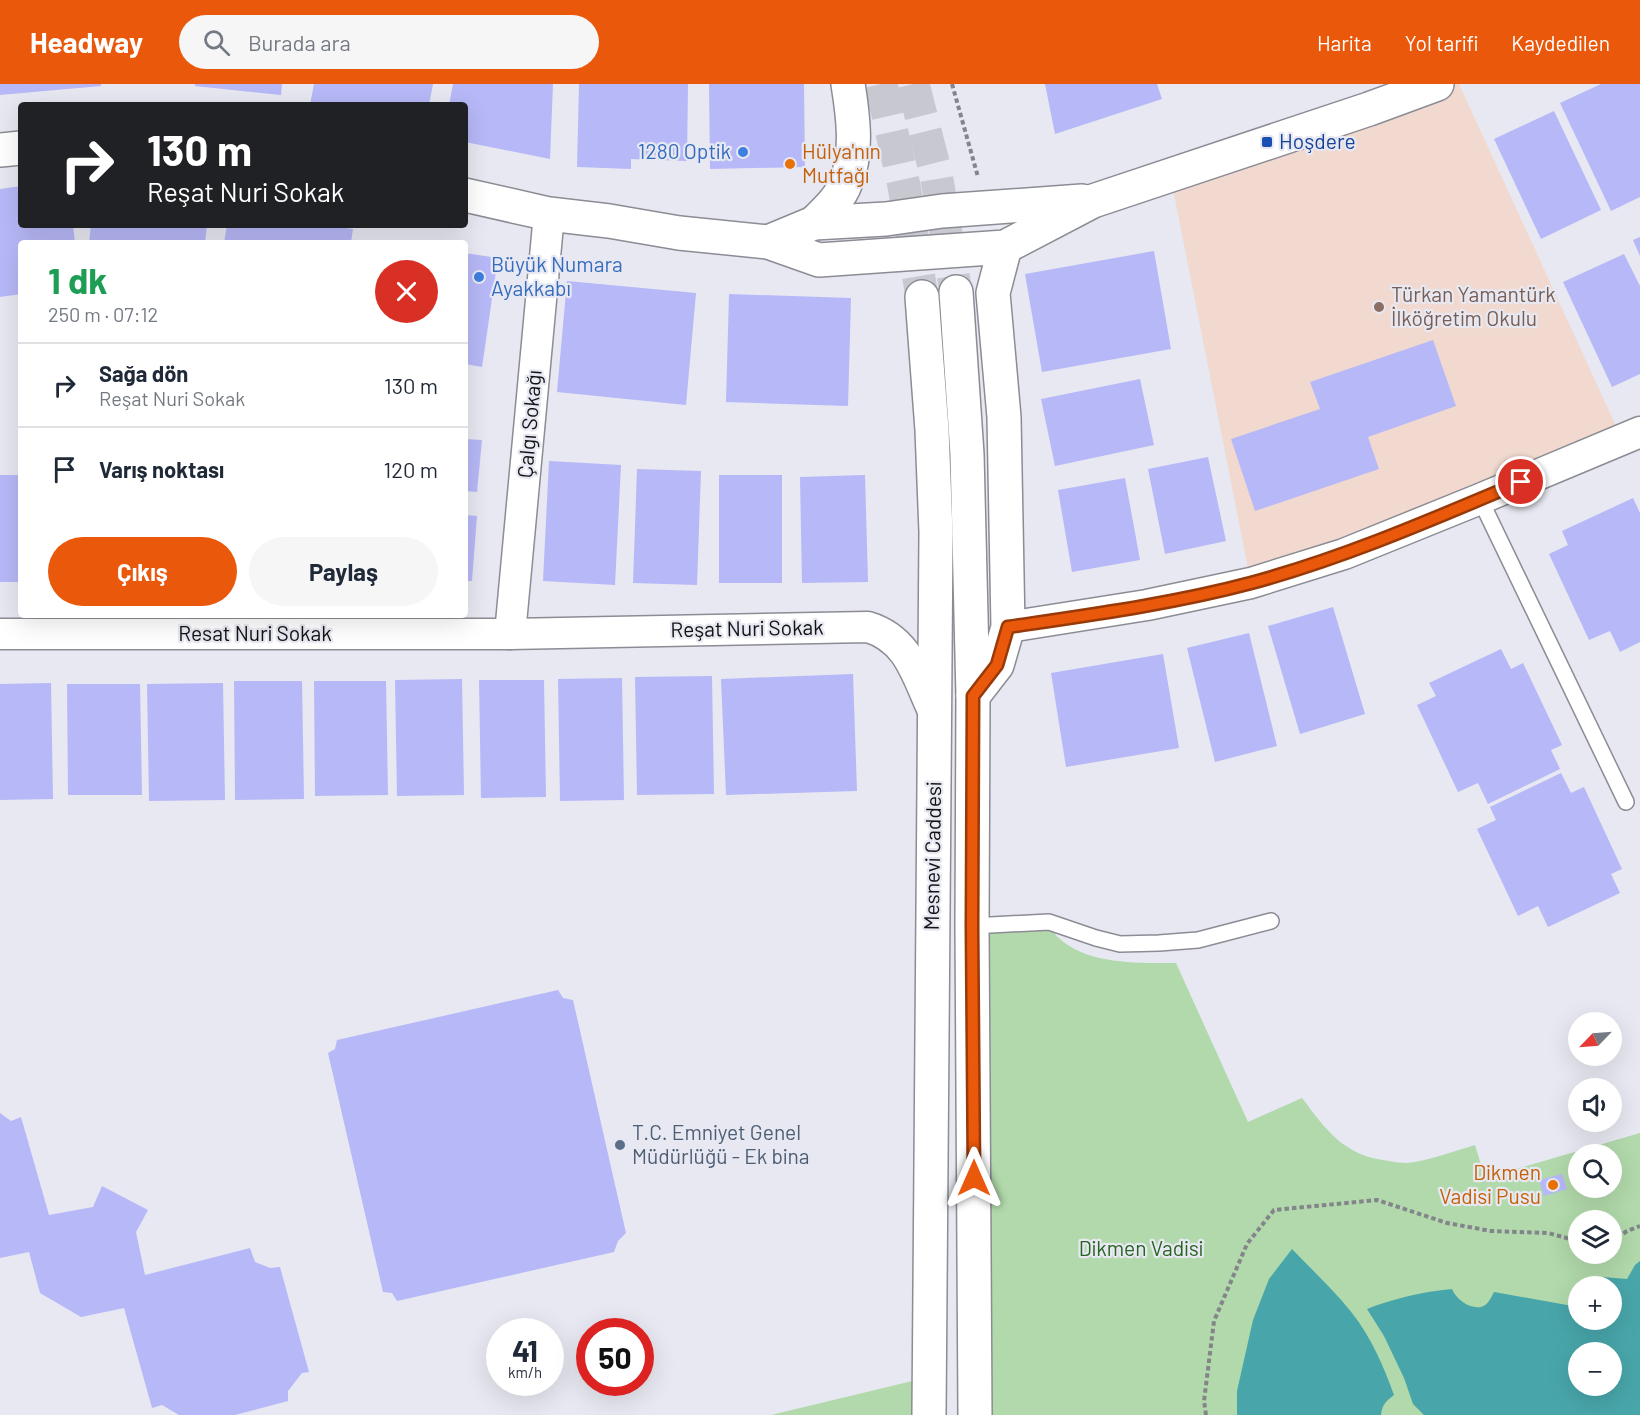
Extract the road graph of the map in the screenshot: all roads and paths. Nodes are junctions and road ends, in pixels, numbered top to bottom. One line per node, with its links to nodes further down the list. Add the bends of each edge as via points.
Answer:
1 (848, 84): 10 (main road, via 853,119 846,183 834,203)
2 (952, 84): 6 (path)
3 (1437, 84): 8 (main road)
4 (18, 148): 5 (main road)
5 (0, 150)
6 (979, 181)
7 (468, 196): 9 (main road)
8 (1093, 201): 10 (main road); 12 (main road)
9 (549, 214): 11 (main road); 19 (street, Çalgı Sokağı)
10 (814, 223): 11 (main road)
11 (768, 242): 12 (main road, via 819,260)
12 (1005, 247): 17 (main road, via 993,293 1004,417)
13 (956, 292): 20 (main road, Mesnevi Caddesi, via 967,454)
14 (922, 297): 21 (main road, Mesnevi Caddesi, via 936,532)
15 (1640, 432): 16 (street)
16 (1480, 499): 17 (street, via 1344,554 1251,583 1147,605); 22 (lane)
17 (1008, 627): 20 (main road, via 997,665)
18 (0, 634): 19 (street, Resat Nuri Sokak)
19 (510, 634): 21 (street, Reşat Nuri Sokak, via 868,627 886,634 903,648)
20 (973, 696): 24 (main road, Mesnevi Caddesi)
21 (935, 716): 28 (main road, Mesnevi Caddesi)
22 (1626, 802)
23 (1271, 921): 24 (lane, via 1198,940 1158,944 1120,944 1049,922)
24 (972, 926): 29 (main road, Mesnevi Caddesi)
25 (1640, 1226): 26 (path)
26 (1622, 1234)
27 (1568, 1238): 30 (path, via 1447,1223 1377,1200 1274,1210 1247,1245 1214,1321 1204,1401)
28 (929, 1415)
29 (975, 1415)
30 (1206, 1415)

